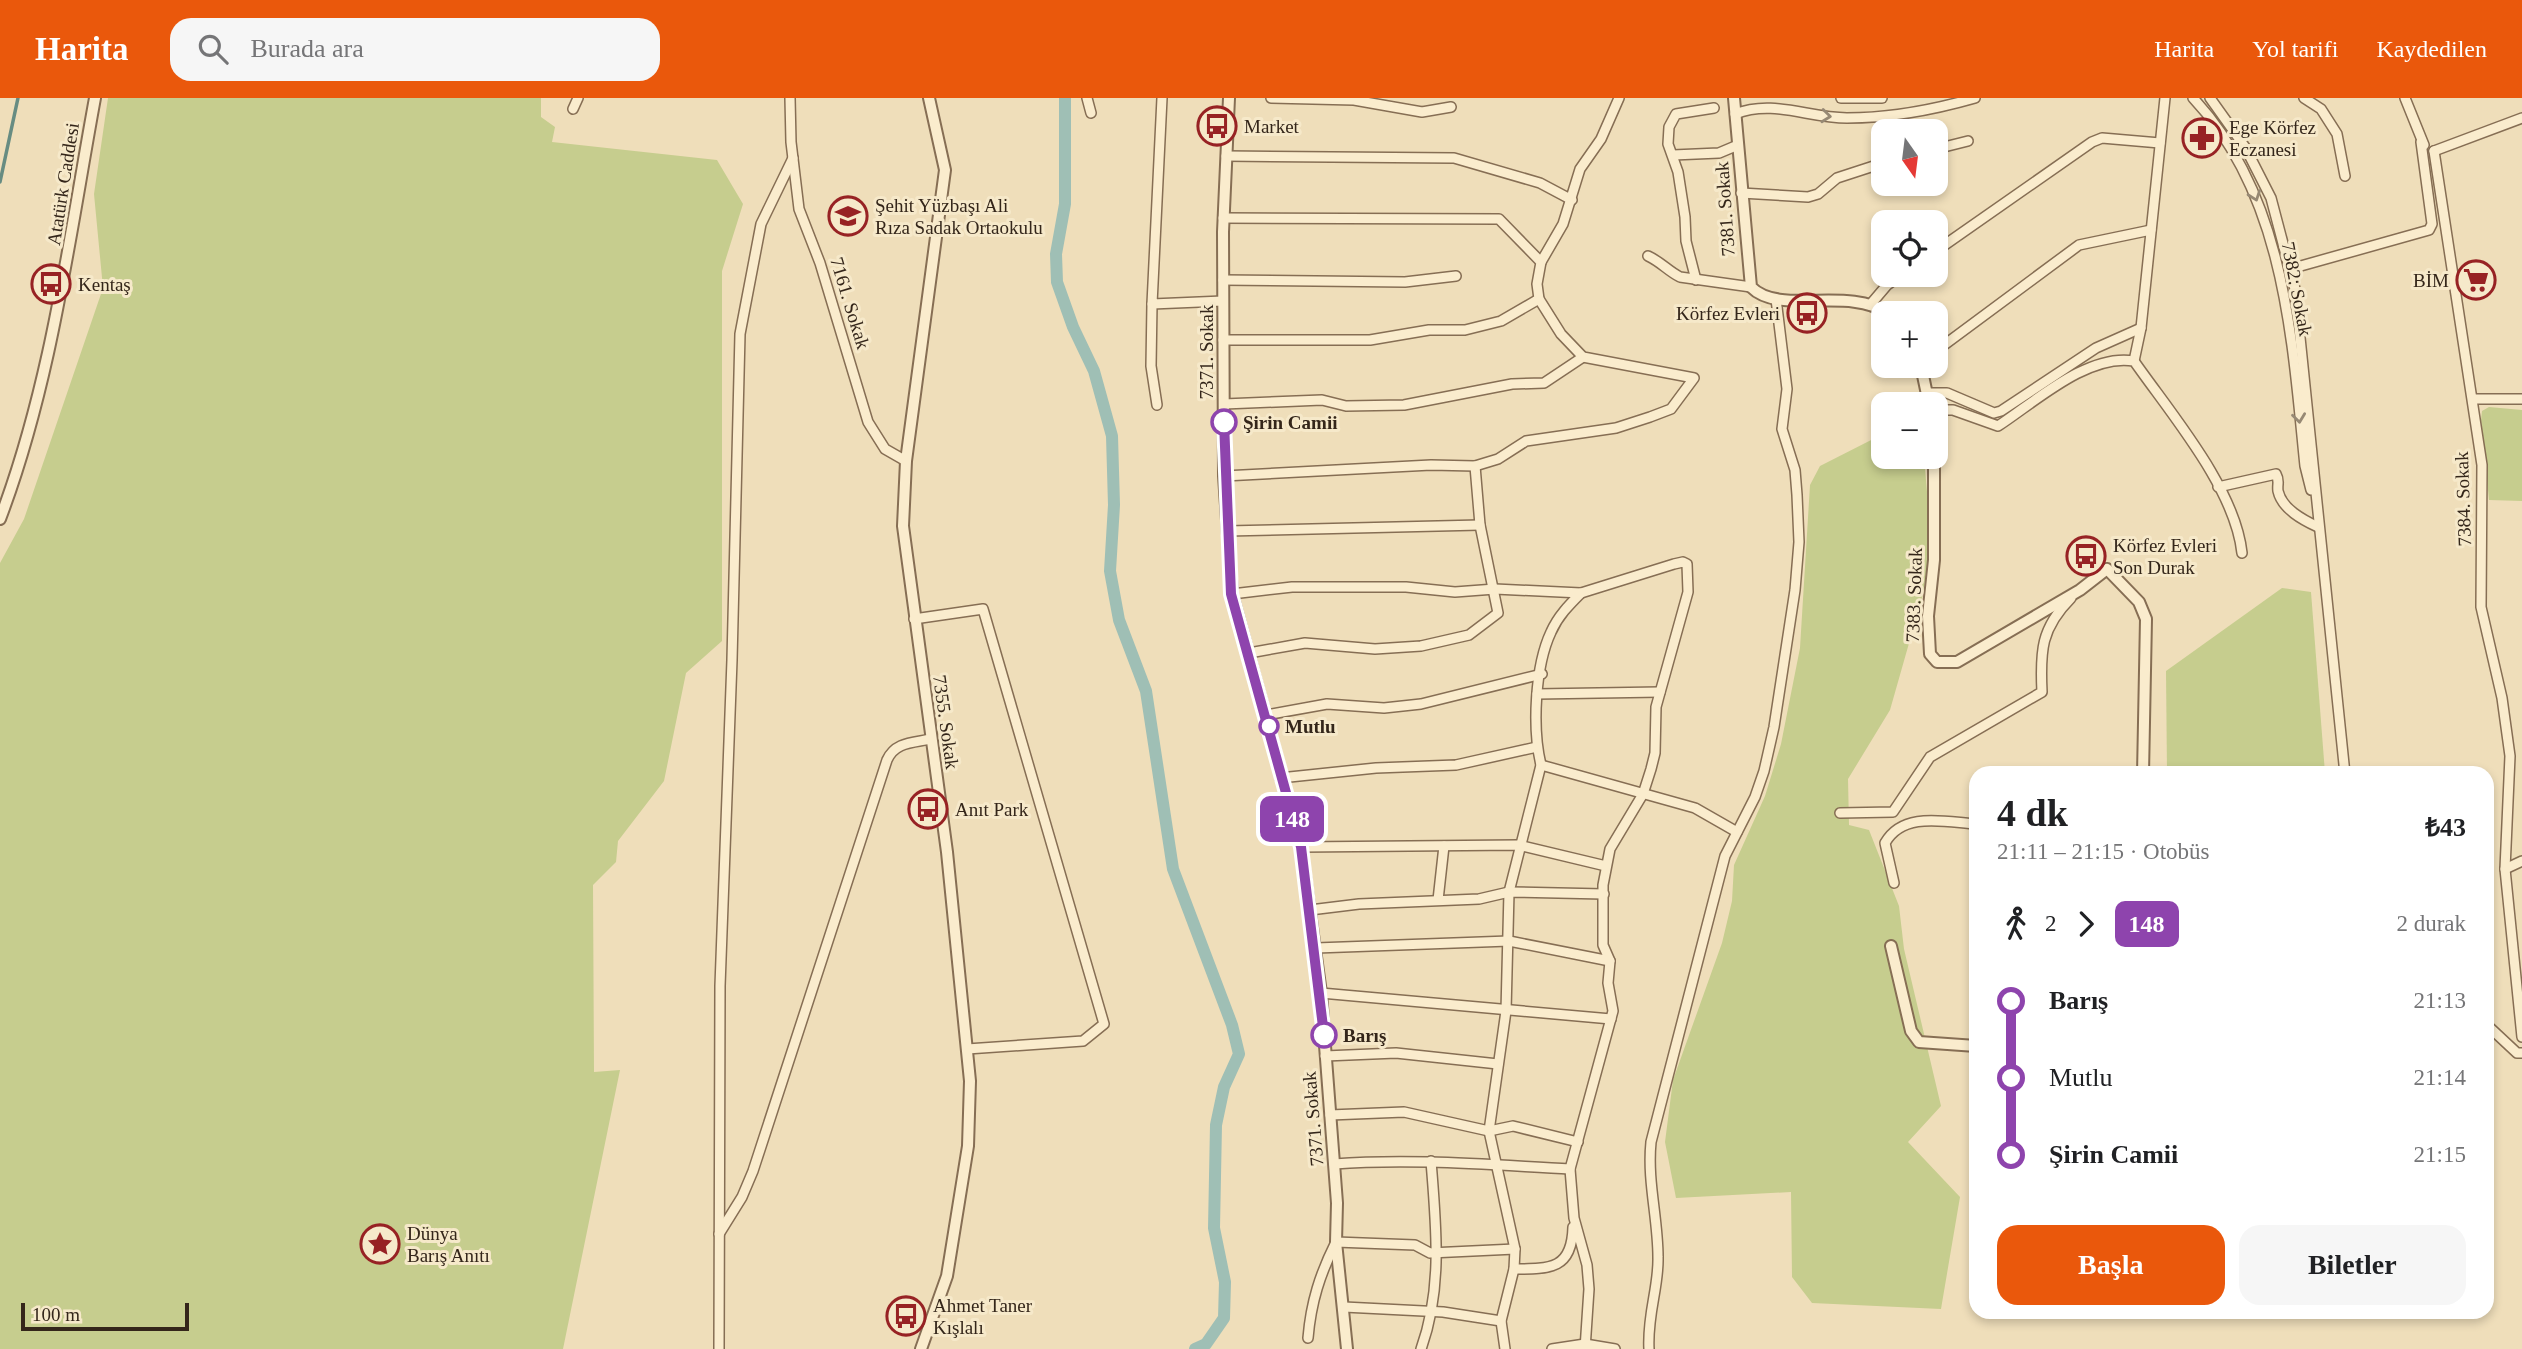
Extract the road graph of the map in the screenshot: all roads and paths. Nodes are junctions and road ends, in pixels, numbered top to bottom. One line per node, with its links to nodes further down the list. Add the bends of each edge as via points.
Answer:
1 (95, 98): 71 (street, Atatürk Caddesi, via 62,294)
2 (578, 98): 20 (street)
3 (790, 98): 33 (street, 7161. Sokak)
4 (929, 98): 65 (street, 7355. Sokak, via 945,170)
5 (1087, 98): 22 (street)
6 (1162, 98): 52 (street)
7 (1228, 98): 32 (street, 7371. Sokak)
8 (1270, 98): 19 (street, via 1354,100 1422,111)
9 (1734, 98): 23 (street, 7381. Sokak)
10 (1841, 98): 11 (street)
11 (1882, 98)
12 (1975, 98): 23 (street, one-way to 12, via 1749,108 1777,107 1844,118 1890,117)
13 (2165, 98): 27 (street)
14 (2193, 98): 70 (street, 7382: Sokak, one-way to 70, via 2234,148 2277,264 2305,466)
15 (2210, 98): 43 (street, 7382: Sokak, via 2245,147 2271,198)
16 (2304, 98): 35 (street, via 2321,109 2337,134)
17 (2405, 98): 26 (street)
18 (1616, 99): 37 (street, via 1601,139 1580,169)
19 (1451, 107)
20 (573, 108)
21 (1713, 108): 31 (street, via 1674,117 1668,144)
22 (1091, 113)
23 (1735, 114): 28 (street, 7381. Sokak)
24 (2522, 118): 30 (street)
25 (1968, 141): 29 (street)
26 (2421, 142): 30 (street); 43 (street, via 2432,224 2429,230)
27 (2160, 143): 39 (street); 40 (street, via 2102,138 2092,142)
28 (1738, 145): 31 (street, via 1719,153); 36 (street, 7381. Sokak)
29 (1948, 146)
30 (2434, 151): 60 (street, 7384. Sokak)
31 (1673, 155): 46 (street)
32 (1226, 156): 37 (street, via 1454,158 1540,183); 38 (street, 7371. Sokak)
33 (793, 158): 65 (street, 7161. Sokak, via 799,209 868,422 885,449); 129 (street, via 761,224 740,334 720,986)
34 (1871, 167): 36 (street, via 1836,178 1808,197)
35 (2345, 176)
36 (1741, 193): 47 (street, 7381. Sokak)
37 (1572, 200): 42 (street, via 1551,250)
38 (1223, 218): 42 (street, via 1499,219); 45 (street, 7371. Sokak)
39 (2151, 230): 54 (street); 56 (street, via 2078,246)
40 (1948, 243)
41 (1648, 256): 46 (street, via 1671,273)
42 (1541, 262): 49 (street, via 1536,284)
43 (2290, 269): 70 (street, 7382: Sokak, via 2302,331)
44 (1456, 276): 45 (street, via 1405,282)
45 (1223, 280): 51 (street, 7371. Sokak)
46 (1696, 280): 47 (street)
47 (1751, 287): 50 (street, via 1760,296)
48 (1885, 287): 53 (street)
49 (1539, 299): 55 (street, via 1501,321 1465,330 1429,330 1370,340); 57 (street)
50 (1776, 299): 53 (street); 95 (street, via 1787,389 1782,429 1796,470 1799,542 1774,727 1755,797)
51 (1223, 301): 52 (street); 55 (street, 7371. Sokak)
52 (1152, 304): 63 (street)
53 (1870, 305)
54 (2141, 328): 58 (street); 59 (street, via 2095,348 2001,411 1994,413)
55 (1223, 340): 62 (street, 7371. Sokak)
56 (1948, 342)
57 (1583, 358): 62 (street, via 1544,383 1513,384 1404,405 1333,405 1322,400); 66 (street, via 1694,378 1671,409 1616,428 1526,441)
58 (2134, 361): 64 (street, via 2113,359 2091,365 1998,426); 69 (street)
59 (1948, 393)
60 (2473, 399): 61 (street); 101 (street, 7384. Sokak, via 2482,465 2481,607 2510,756)
61 (2522, 399)
62 (1224, 404): 68 (street, 7371. Sokak)
63 (1157, 405)
64 (1948, 410)
65 (906, 461): 80 (street, 7355. Sokak, via 903,526)
66 (1475, 466): 68 (street); 72 (street)
67 (1934, 469): 77 (street, 7383. Sokak, via 1934,560 1928,616 1930,654 1937,662 1957,662)
68 (1224, 476): 74 (street, 7371. Sokak)
69 (2218, 487): 73 (street, via 2276,474 2278,493 2286,504 2298,517); 75 (street, via 2238,528)
70 (2315, 505): 73 (street, 7382: Sokak)
71 (0, 519)
72 (1480, 525): 74 (street); 76 (street)
73 (2318, 527): 90 (street, 7382: Sokak)
74 (1227, 530): 79 (street, 7371. Sokak)
75 (2242, 553)
76 (1495, 589): 78 (street); 79 (street, via 1293,587); 81 (street, via 1498,613 1469,635 1421,646 1375,649 1305,643)
77 (2080, 590): 89 (street, 7383. Sokak, via 2107,569 2139,602 2146,619); 93 (street, via 2054,614 2043,637 2042,692 1930,757 1893,812)
78 (1581, 593): 82 (street, via 1552,631 1544,649); 83 (street, via 1687,564 1688,592)
79 (1231, 594): 81 (street, 7371. Sokak)
80 (914, 620): 86 (street, 7355. Sokak); 117 (street, via 983,609 1104,1024 1083,1041)
81 (1249, 653): 85 (street, 7371. Sokak)
82 (1542, 674): 84 (street); 85 (street, via 1421,704 1384,708 1327,704)
83 (1660, 692): 84 (street); 92 (street, via 1655,753)
84 (1537, 694): 87 (street)
85 (1266, 715): 91 (street, 7371. Sokak)
86 (931, 739): 117 (street, 7355. Sokak); 129 (street, via 898,745 887,760 754,1171)
87 (1537, 747): 88 (street); 91 (street, via 1456,765)
88 (1541, 765): 92 (street); 96 (street)
89 (2143, 766)
90 (2344, 766)
91 (1280, 778): 98 (street, 7371. Sokak)
92 (1643, 794): 95 (street, via 1695,808); 100 (street, via 1621,828)
93 (1840, 813)
94 (1969, 824): 102 (street, via 1929,821 1901,824 1892,831 1885,843)
95 (1737, 832): 146 (street, via 1725,856 1651,1142 1658,1258 1648,1321)
96 (1518, 845): 97 (street); 100 (street); 103 (street)
97 (1444, 846): 98 (street); 105 (street)
98 (1301, 847): 106 (street, 7371. Sokak)
99 (2522, 861): 101 (street)
100 (1606, 866): 104 (street)
101 (2505, 869): 115 (street, 7384. Sokak)
102 (1894, 883)
103 (1509, 892): 104 (street); 105 (street, via 1479,900); 107 (street)
104 (1604, 894): 110 (street, via 1603,945)
105 (1438, 900): 106 (street)
106 (1310, 910): 109 (street, 7371. Sokak)
107 (1509, 941): 109 (street); 110 (street); 112 (street)
108 (1891, 946): 116 (street, via 1911,1031 1919,1042)
109 (1316, 948): 111 (street, 7371. Sokak)
110 (1610, 961): 113 (street)
111 (1321, 993): 112 (street); 119 (street, 7371. Sokak)
112 (1506, 1011): 113 (street); 120 (street)
113 (1611, 1019): 123 (street)
114 (2494, 1032): 118 (street)
115 (2522, 1037)
116 (1969, 1046)
117 (967, 1049): 140 (street, 7355. Sokak, via 966,1159 947,1276)
118 (2522, 1053)
119 (1325, 1056): 120 (street, via 1396,1053); 121 (street, 7371. Sokak)
120 (1498, 1064): 122 (street)
121 (1330, 1115): 122 (street, via 1404,1112); 125 (street, 7371. Sokak)
122 (1489, 1132): 123 (street, via 1513,1126); 126 (street)
123 (1578, 1142): 127 (street)
124 (1431, 1161): 125 (street); 126 (street); 132 (street)
125 (1334, 1164): 130 (street, 7371. Sokak)
126 (1498, 1165): 127 (street); 131 (street)
127 (1570, 1169): 128 (street)
128 (1574, 1219): 133 (street, via 1573,1248 1565,1259 1548,1267); 138 (street, via 1590,1289)
129 (719, 1234): 139 (street)
130 (1336, 1242): 132 (street, via 1415,1245); 134 (street, 7371. Sokak); 137 (street, via 1321,1270)
131 (1515, 1249): 132 (street); 133 (street)
132 (1437, 1253): 135 (street)
133 (1514, 1269): 136 (street)
134 (1344, 1307): 135 (street); 141 (street, 7371. Sokak)
135 (1430, 1311): 136 (street); 142 (street)
136 (1501, 1321): 143 (street)
137 (1308, 1338)
138 (1585, 1346): 144 (street); 145 (street)
139 (719, 1349)
140 (921, 1349)
141 (1347, 1349)
142 (1421, 1349)
143 (1505, 1349)
144 (1552, 1349)
145 (1615, 1349)
146 (1649, 1349)

